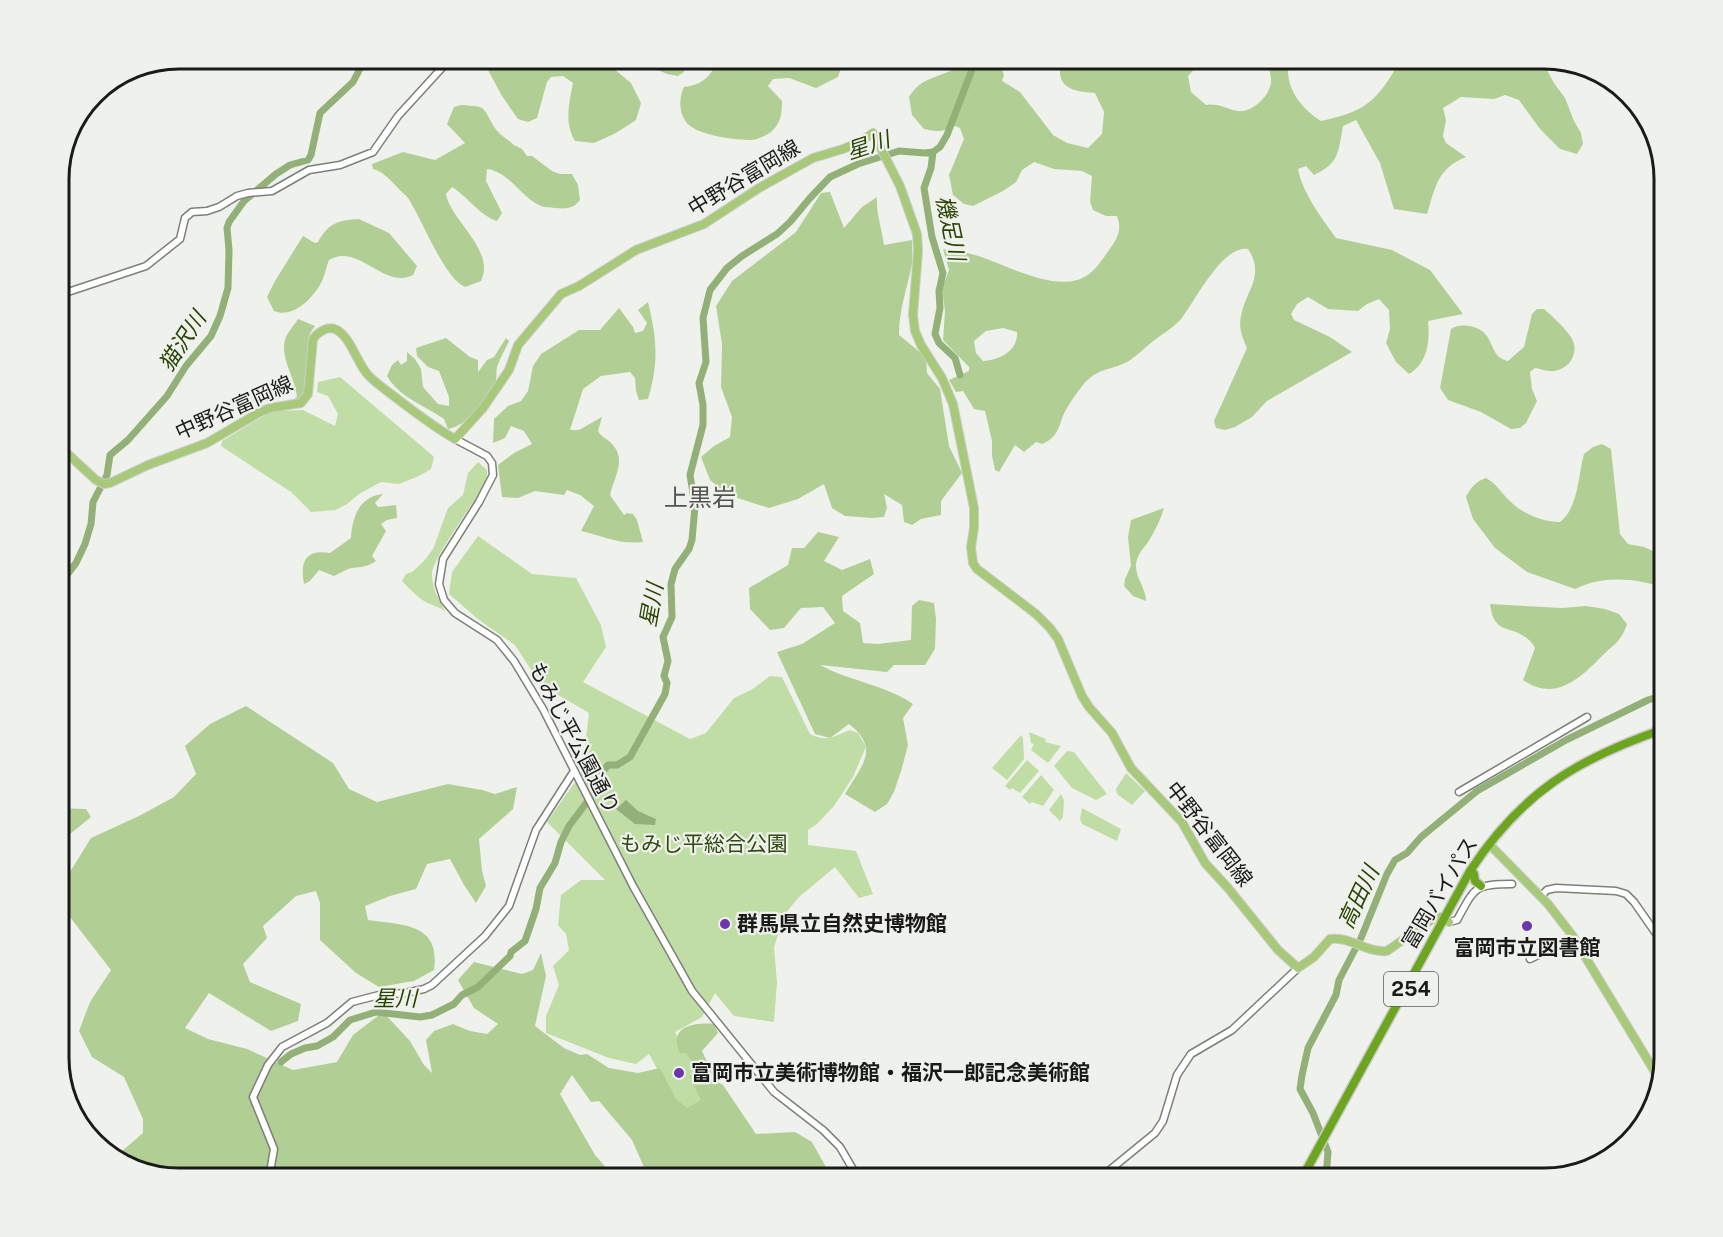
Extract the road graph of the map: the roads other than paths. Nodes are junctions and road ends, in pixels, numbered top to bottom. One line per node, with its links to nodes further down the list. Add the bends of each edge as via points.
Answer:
1 (440, 69): 2 (street, via 398,116 373,152 340,165 309,170 272,191 248,193 219,207 192,212 185,218 180,239 146,266)
2 (69, 292)
3 (455, 439): 4 (main road, 中野谷富岡線, via 379,386 343,336 328,329 313,339 308,394 301,403 270,408 207,443 110,483 101,483); 8 (street, もみじ平公園通り, via 487,456 493,475 443,559 439,589 451,610 488,633 514,661); 21 (main road, 中野谷富岡線, via 509,370 518,345 561,294 636,250 704,224 819,155 848,147 873,133 904,196 917,234 915,331 950,394 974,508 973,563 1045,623 1058,639 1089,708 1112,733 1131,768 1182,822 1204,862 1278,950)
4 (69, 455)
5 (1587, 717): 9 (street)
6 (1654, 733): 10 (highway, 富岡バイパス / 254, via 1605,751 1560,777 1523,806)
7 (1654, 738): 10 (highway, 富岡バイパス / 254, via 1606,757 1554,787)
8 (574, 771): 24 (street, via 536,831 509,906 485,936 432,985 412,993 352,1002 327,1023 282,1047 273,1057 253,1097 274,1149); 25 (street, もみじ平公園通り, via 692,991 774,1092 823,1130 840,1147)
9 (1459, 792)
10 (1491, 845): 11 (highway, 富岡バイパス / 254); 14 (main road); 15 (highway, 富岡バイパス / 254, via 1470,871)
11 (1474, 874): 13 (highway); 15 (highway, 富岡バイパス / 254)
12 (1512, 885): 13 (street)
13 (1481, 886): 15 (street, via 1473,891 1457,920)
14 (1541, 896): 17 (street, via 1556,888 1621,892 1634,902); 19 (main road)
15 (1446, 920): 16 (main road, via 1436,917); 18 (highway, 富岡バイパス / 254); 23 (highway, 富岡バイパス / 254)
16 (1426, 923): 18 (main road); 21 (main road, via 1387,951 1330,939)
17 (1654, 930)
18 (1434, 936): 23 (highway, 富岡バイパス / 254)
19 (1574, 938): 20 (street); 22 (main road)
20 (1530, 959)
21 (1298, 968): 26 (street, via 1232,1030 1191,1054 1177,1075 1155,1133)
22 (1653, 1069)
23 (1332, 1128): 27 (highway, 富岡バイパス / 254); 28 (highway, 富岡バイパス / 254)
24 (271, 1168)
25 (852, 1168)
26 (1113, 1168)
27 (1308, 1168)
28 (1313, 1168)

